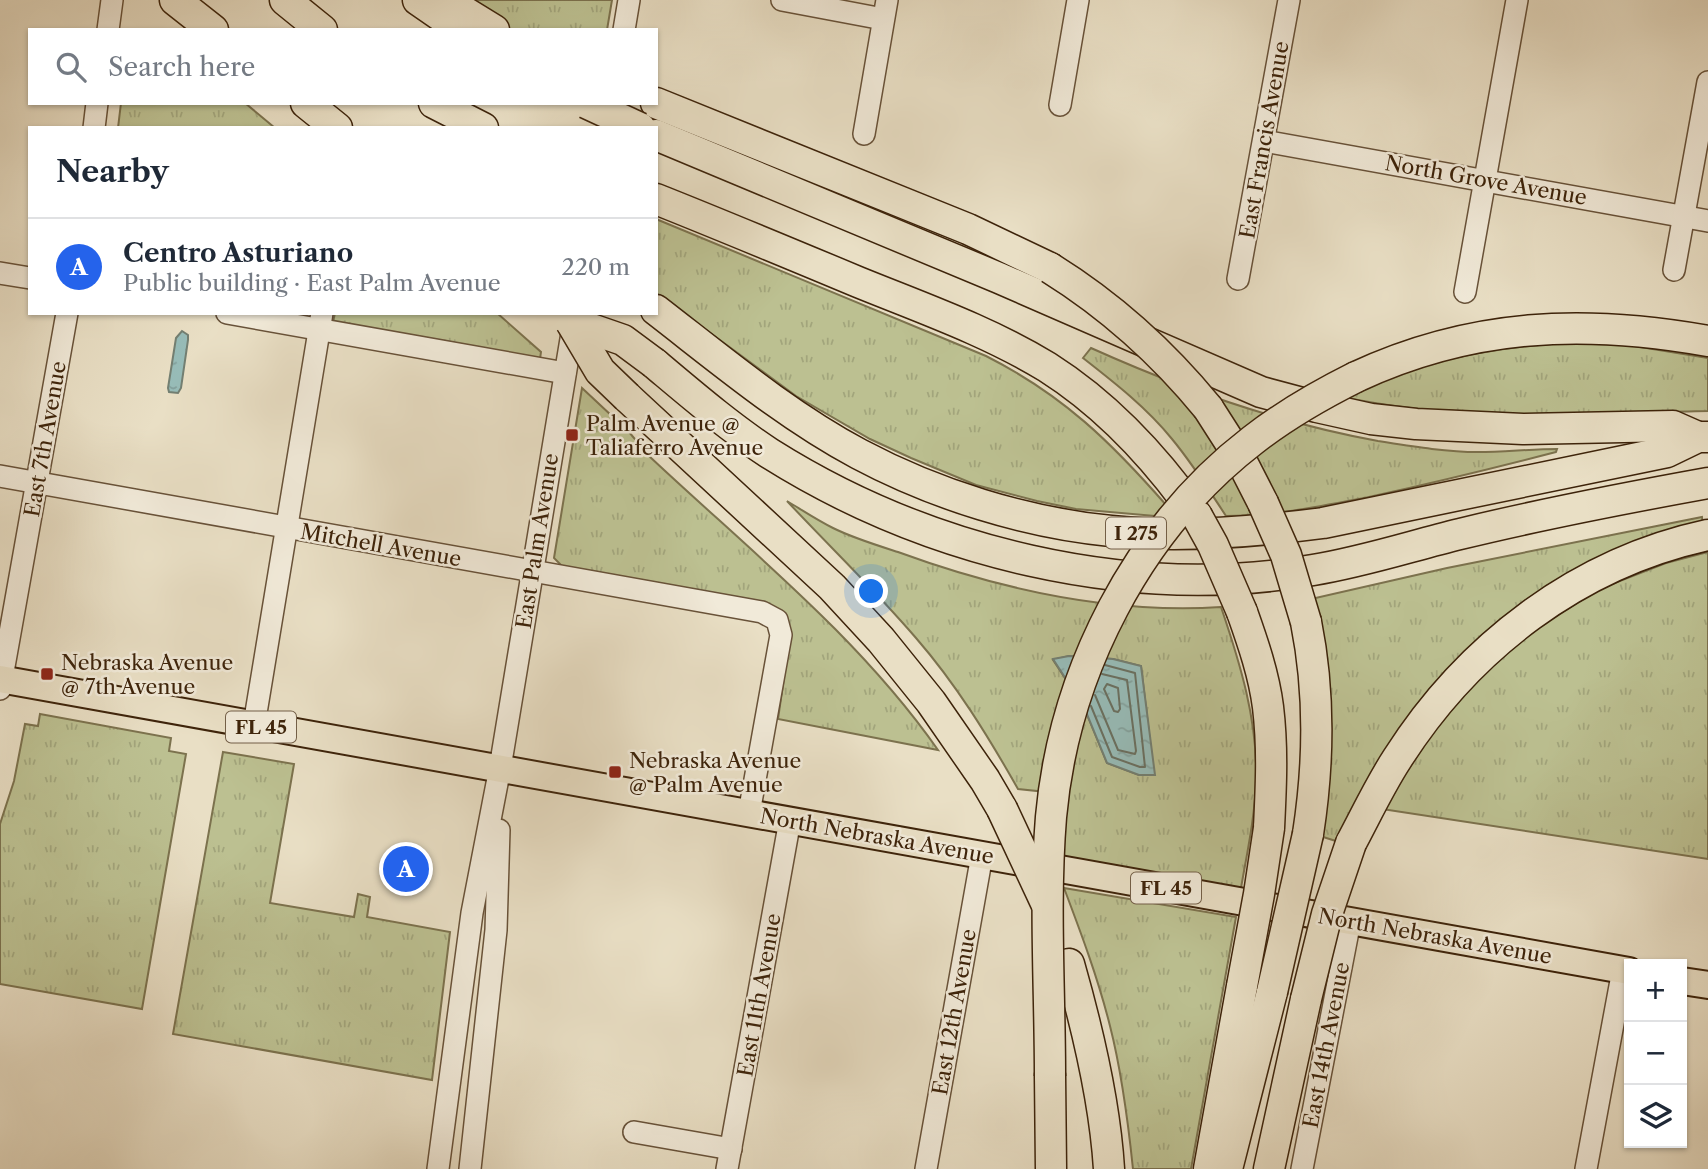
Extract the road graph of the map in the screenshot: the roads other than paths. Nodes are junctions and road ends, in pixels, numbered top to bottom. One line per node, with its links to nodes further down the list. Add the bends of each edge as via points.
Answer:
1 (112, 0): 12 (street)
2 (175, 0): 13 (highway)
3 (285, 0): 14 (highway)
4 (418, 0): 15 (highway)
5 (445, 0): 16 (highway)
6 (629, 0): 17 (street)
7 (782, 0): 11 (street)
8 (1077, 0): 25 (street)
9 (1289, 0): 35 (street, East Francis Avenue)
10 (1517, 0): 36 (street)
11 (885, 10): 33 (street)
12 (108, 28)
13 (210, 28)
14 (320, 28)
15 (457, 28)
16 (491, 28)
17 (624, 28)
18 (1708, 82): 38 (street)
19 (97, 105): 27 (street)
20 (308, 105): 28 (highway)
21 (412, 105): 29 (highway)
22 (439, 105): 30 (highway)
23 (590, 105): 32 (highway, bridge)
24 (611, 105): 31 (street)
25 (1060, 105)
26 (670, 108): 78 (highway, bridge, via 968,229 1050,268 1126,324 1183,378 1240,458 1286,555 1306,622 1317,734 1308,834)
27 (94, 126)
28 (335, 126)
29 (436, 126)
30 (479, 126)
31 (607, 126)
32 (636, 126)
33 (864, 134)
34 (658, 136): 52 (highway, via 1261,391 1371,419 1427,425 1523,429 1673,426)
35 (1264, 141): 36 (street, North Grove Avenue); 43 (street, East Francis Avenue)
36 (1486, 180): 38 (street, North Grove Avenue); 44 (street)
37 (661, 201): 77 (highway, bridge, via 977,331 1048,368 1133,437 1197,516 1242,612 1257,656 1268,706 1272,772 1259,894)
38 (1685, 217): 39 (street, North Grove Avenue); 40 (street)
39 (1708, 221)
40 (1674, 270)
41 (0, 272): 42 (street)
42 (28, 278)
43 (1238, 279)
44 (1465, 292)
45 (658, 312): 52 (highway, I 275, via 780,405 859,454 985,505 1110,531 1192,533 1323,523 1667,452)
46 (67, 315): 54 (street, East 7th Avenue)
47 (250, 315): 49 (street)
48 (569, 316): 51 (street, East Palm Avenue); 55 (highway, I 275, bridge, via 623,340 769,452 860,502 964,544 1106,573 1203,579 1311,571 1553,513); 76 (highway, bridge, via 600,371 832,587 881,640 985,780 1044,898 1069,964 1085,1023)
49 (321, 321): 51 (street); 56 (street)
50 (1708, 341): 75 (highway, bridge, via 1615,328 1533,329 1447,343 1381,365 1287,415 1251,441 1174,518 1113,608 1082,680 1063,744 1049,872)
51 (565, 373): 58 (street, East Palm Avenue)
52 (1703, 437)
53 (0, 476): 54 (street, Mitchell Avenue)
54 (37, 483): 56 (street, Mitchell Avenue); 59 (street, East 7th Avenue)
55 (1708, 483)
56 (286, 528): 58 (street, Mitchell Avenue); 60 (street)
57 (1708, 535): 79 (highway, bridge, via 1636,556 1557,597 1489,648 1424,719 1351,843 1327,914)
58 (532, 572): 61 (street, East Palm Avenue); 62 (street, Mitchell Avenue, via 762,612 776,620 781,635)
59 (1, 683): 60 (main road, North Nebraska Avenue / FL 45)
60 (254, 725): 61 (main road, North Nebraska Avenue / FL 45)
61 (500, 768): 62 (main road, North Nebraska Avenue / FL 45); 72 (street, East Palm Avenue, via 472,913); 73 (street, East Palm Avenue, via 496,930)
62 (750, 813): 63 (main road, North Nebraska Avenue / FL 45)
63 (790, 820): 64 (main road, North Nebraska Avenue / FL 45); 71 (street, East 11th Avenue)
64 (982, 855): 65 (main road, North Nebraska Avenue / FL 45); 74 (street, East 12th Avenue)
65 (1350, 921): 66 (main road, North Nebraska Avenue / FL 45); 80 (street, East 14th Avenue)
66 (1624, 970)
67 (1624, 980): 81 (street)
68 (1687, 982): 69 (main road)
69 (1708, 985)
70 (634, 1132): 71 (street)
71 (729, 1159)
72 (438, 1169)
73 (470, 1169)
74 (926, 1169)
75 (1051, 1169)
76 (1109, 1169)
77 (1209, 1169)
78 (1227, 1169)
79 (1269, 1169)
80 (1302, 1169)
81 (1586, 1169)

